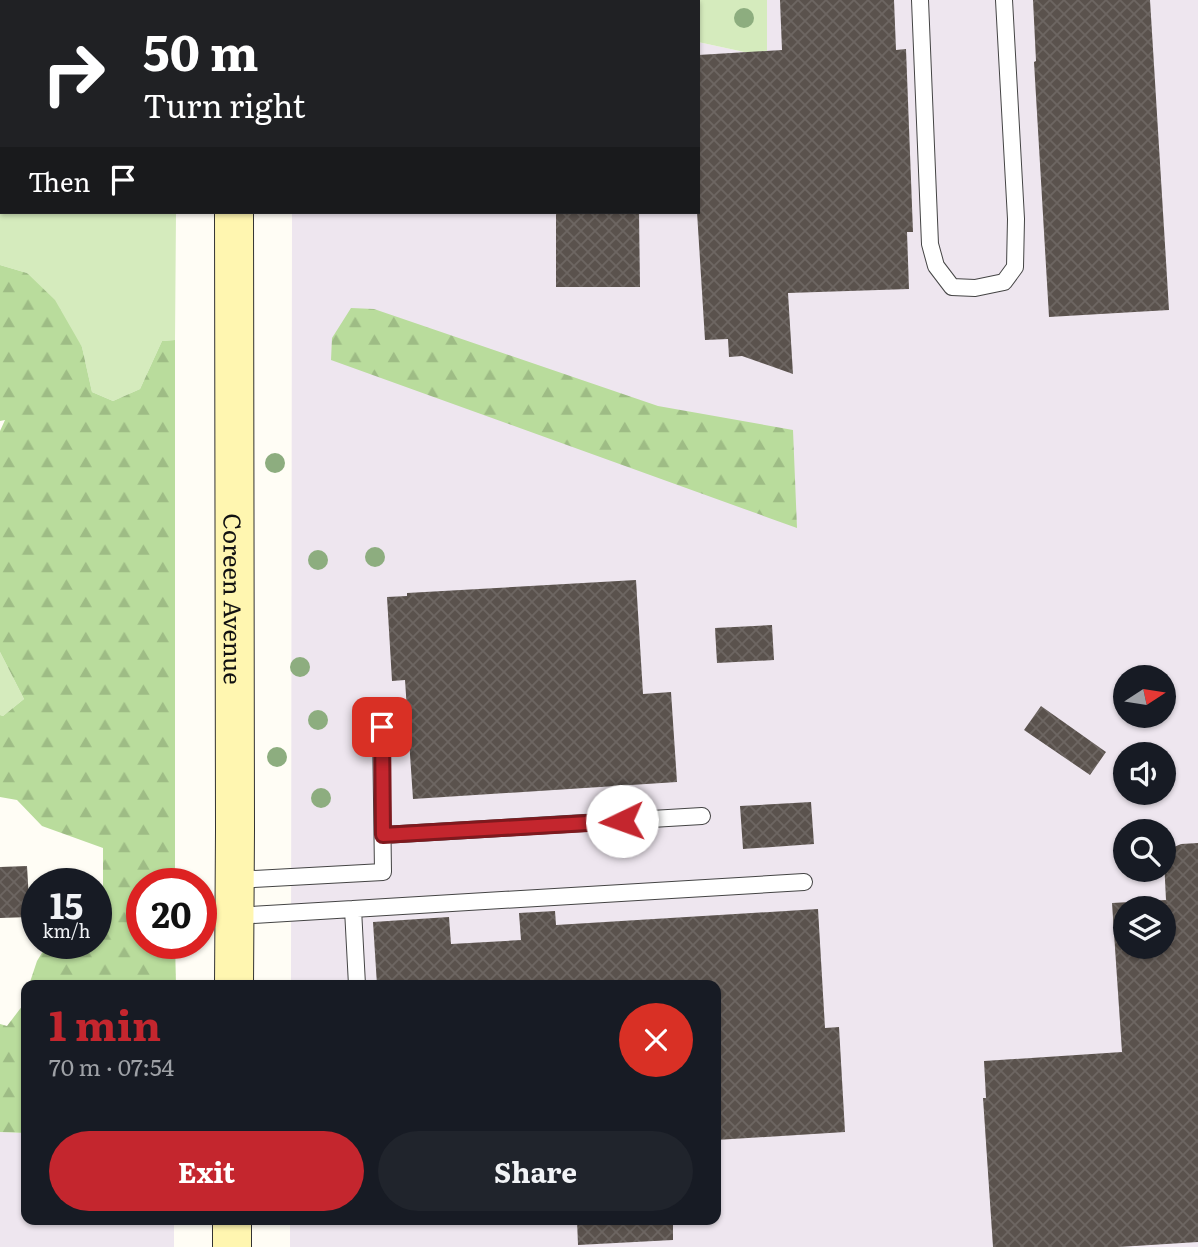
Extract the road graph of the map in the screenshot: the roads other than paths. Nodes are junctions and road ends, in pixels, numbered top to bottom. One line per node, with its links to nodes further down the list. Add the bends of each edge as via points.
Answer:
1 (920, 0): 2 (lane, via 930,244 936,266 952,287 975,288 1004,282 1014,267 1016,219)
2 (1004, 0)
3 (233, 214): 8 (street, Coreen Avenue)
4 (382, 727): 6 (lane)
5 (702, 816): 6 (lane)
6 (383, 835): 8 (lane, via 383,872)
7 (804, 882): 9 (lane)
8 (235, 898): 9 (lane); 10 (street, Coreen Avenue)
9 (353, 909): 11 (lane)
10 (234, 980)
11 (357, 980)
12 (232, 1225): 13 (street)
13 (232, 1247)

